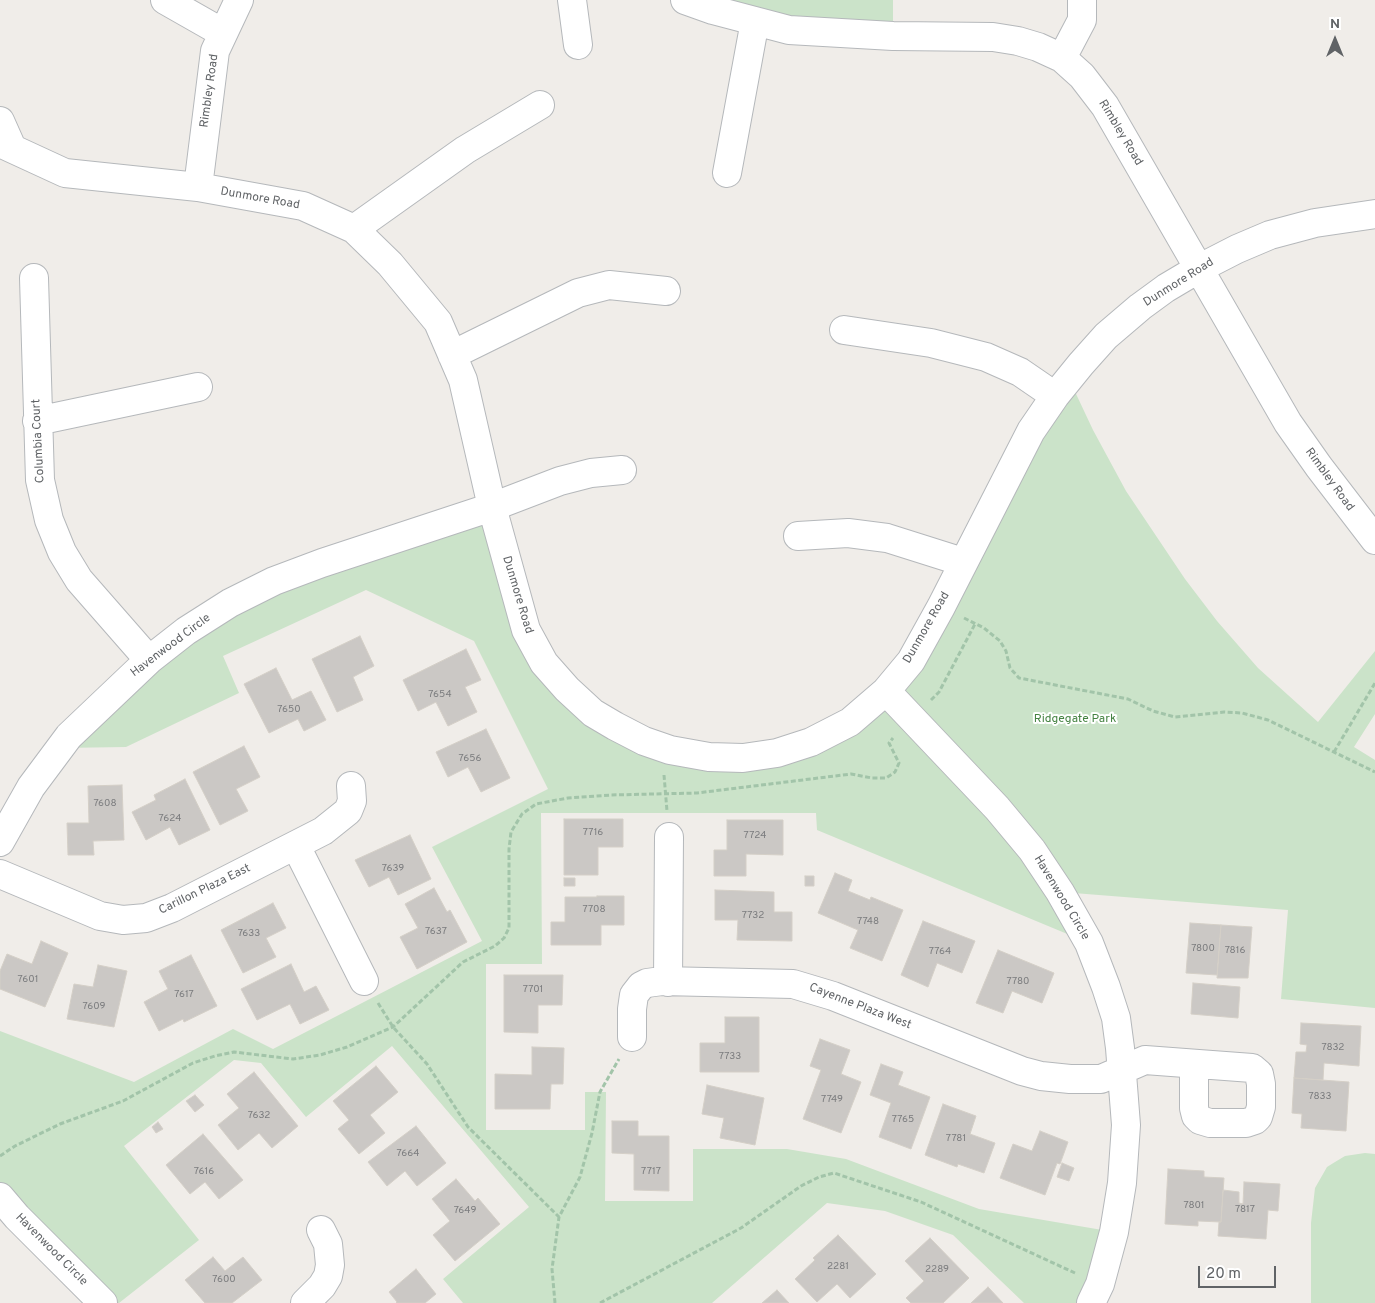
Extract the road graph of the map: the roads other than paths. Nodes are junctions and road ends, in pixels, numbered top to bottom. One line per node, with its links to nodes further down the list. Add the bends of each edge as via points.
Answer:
1 (165, 0): 7 (street)
2 (239, 0): 7 (street, Rimbley Road)
3 (572, 0): 8 (street)
4 (685, 0): 6 (street, Rimbley Road)
5 (1082, 0): 9 (street, via 1082,20)
6 (755, 21): 9 (street, Rimbley Road, via 789,30 824,33 1018,41); 13 (street)
7 (223, 33): 14 (street, Rimbley Road, via 211,70)
8 (578, 45)
9 (1062, 58): 17 (street, Rimbley Road, via 1082,76 1105,106)
10 (540, 105): 16 (street, via 465,150)
11 (0, 121): 12 (street, Dunmore Road)
12 (6, 146): 14 (street, Dunmore Road, via 65,173)
13 (727, 173)
14 (198, 188): 16 (street, Dunmore Road, via 303,206)
15 (1375, 214): 17 (street, Dunmore Road, via 1270,235)
16 (354, 229): 21 (street, Dunmore Road, via 390,264 438,322)
17 (1198, 270): 23 (street, Dunmore Road, via 1160,292 1106,336); 28 (street, Rimbley Road, via 1288,423)
18 (34, 278): 24 (street, Columbia Court)
19 (666, 291): 21 (street, via 609,286 578,293)
20 (844, 330): 23 (street, via 931,343 986,358 1020,372)
21 (452, 355): 26 (street, Dunmore Road, via 463,380)
22 (198, 387): 24 (street)
23 (1055, 396): 29 (street, Dunmore Road, via 1031,431)
24 (37, 421): 30 (street, Columbia Court, via 40,480 49,520 62,552 79,580)
25 (622, 470): 26 (street, Havenwood Circle, via 591,473 560,482)
26 (492, 508): 30 (street, Havenwood Circle, via 322,562 274,581 230,603); 31 (street, Dunmore Road, via 526,630 544,663 593,713 644,741 670,750 709,757 742,758 777,753 811,742 850,722)
27 (798, 536): 29 (street, via 848,534 887,538)
28 (1375, 540)
29 (963, 562): 31 (street, Dunmore Road, via 911,660)
30 (149, 660): 34 (street, Havenwood Circle, via 69,736 31,787)
31 (886, 691): 41 (street, Havenwood Circle, via 997,808 1032,850 1060,892 1089,943 1106,987 1116,1018)
32 (351, 786): 35 (street, Carillon Plaza East, via 351,806 344,815)
33 (669, 837): 38 (street)
34 (0, 842)
35 (296, 846): 36 (street, Carillon Plaza East, via 172,908 137,919 100,916); 37 (street)
36 (0, 874)
37 (364, 981)
38 (668, 982): 39 (street, Cayenne Plaza West, via 647,983 637,990 632,1001); 41 (street, Cayenne Plaza West, via 802,986 1032,1075 1090,1079)
39 (632, 1037)
40 (1194, 1065): 41 (street, Cayenne Plaza West, via 1145,1060)
41 (1122, 1070): 44 (street, Havenwood Circle, via 1126,1125 1122,1184 1112,1240)
42 (0, 1196): 45 (street, Havenwood Circle)
43 (321, 1230): 46 (street, via 330,1254 328,1276)
44 (1096, 1294)
45 (103, 1303)
46 (304, 1303)

